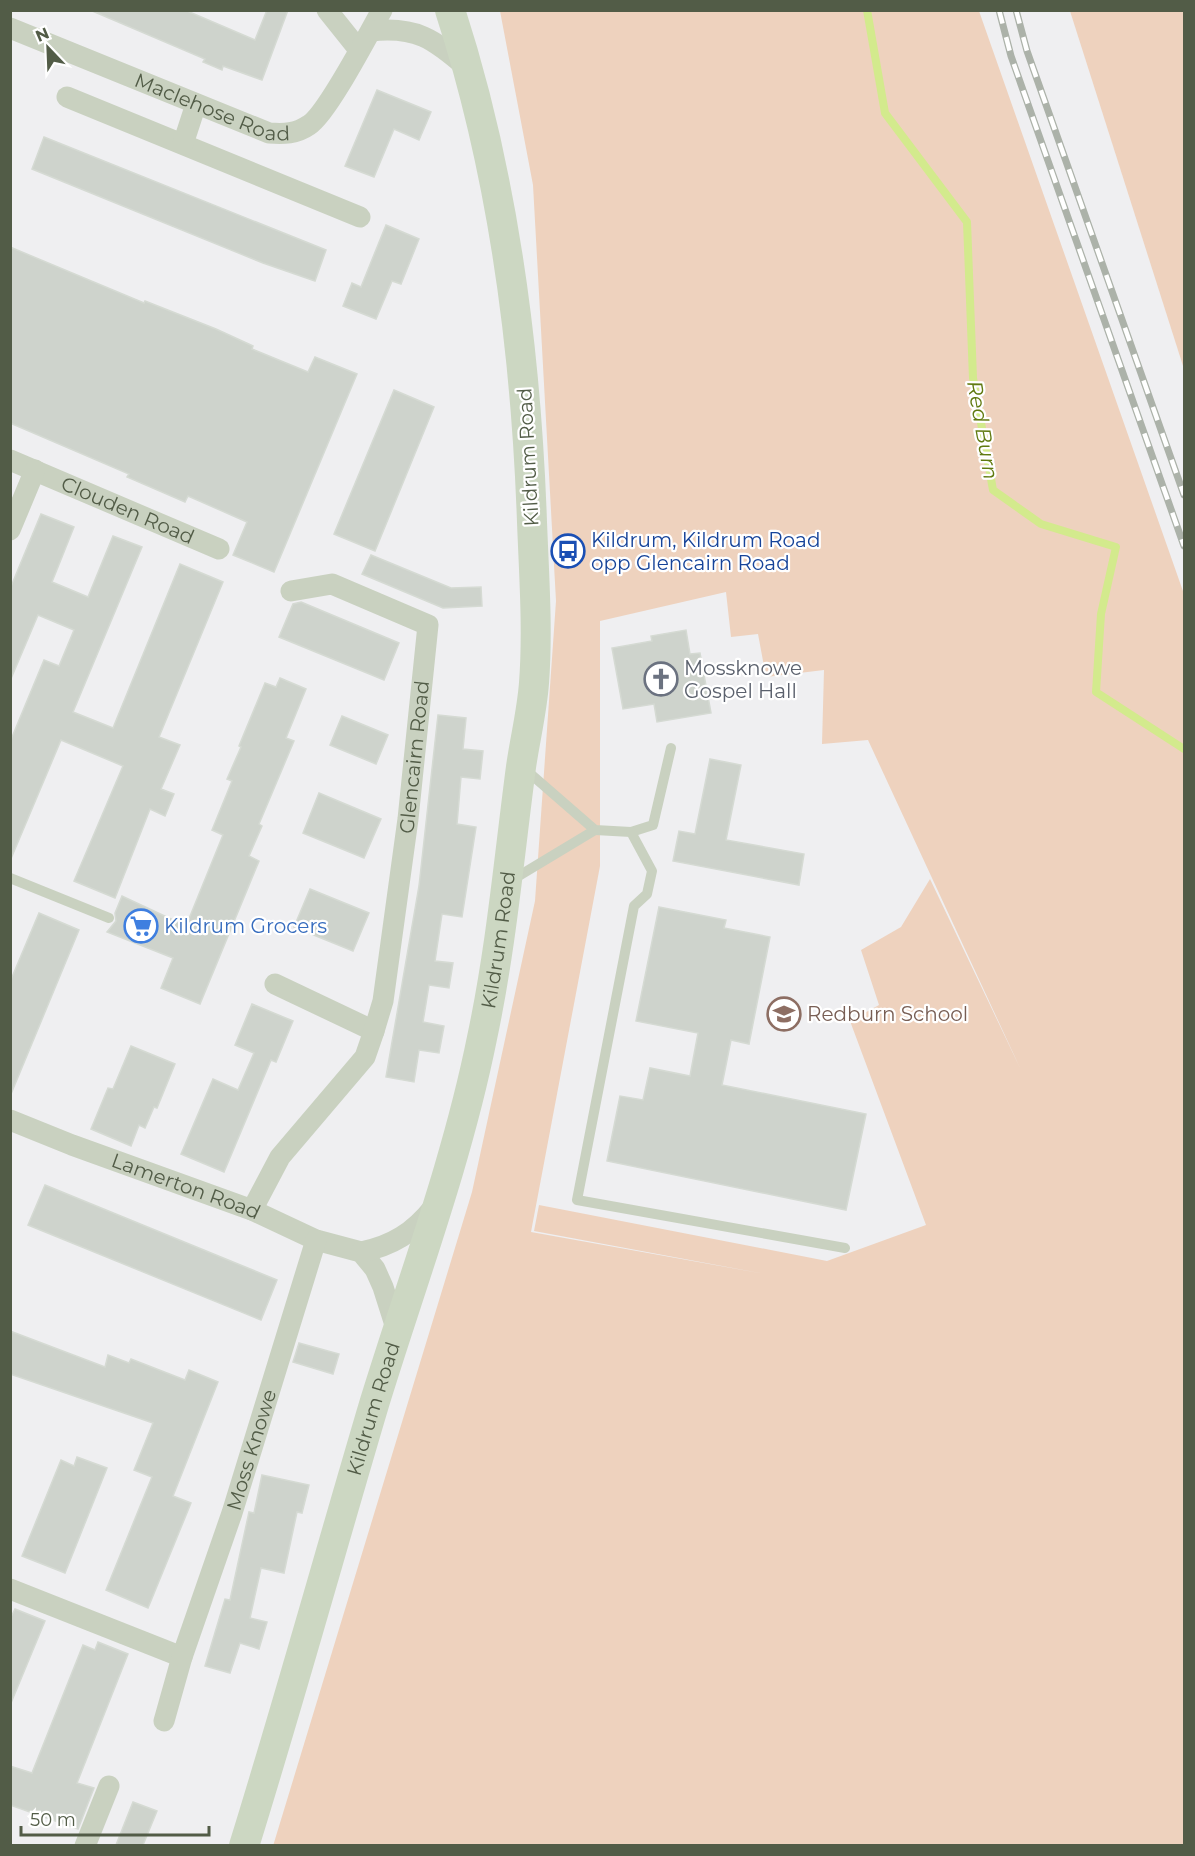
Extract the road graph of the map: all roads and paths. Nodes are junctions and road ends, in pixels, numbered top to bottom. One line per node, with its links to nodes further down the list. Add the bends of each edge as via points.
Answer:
1 (327, 10): 6 (street)
2 (382, 10): 5 (street, Maclehose Road)
3 (450, 10): 7 (street, Kildrum Road)
4 (10, 28): 9 (street, Maclehose Road)
5 (370, 31): 6 (street, Maclehose Road); 7 (street, via 416,32 440,44)
6 (359, 50): 9 (street, Maclehose Road, via 327,106 311,124 289,134 269,133)
7 (469, 70): 18 (street, Kildrum Road, via 514,290 527,434 534,685)
8 (67, 97): 10 (street)
9 (196, 104): 10 (street)
10 (183, 144): 11 (street)
11 (360, 217)
12 (10, 460): 13 (street, Clouden Road)
13 (35, 470): 14 (street, Clouden Road); 15 (street, Clouden Road)
14 (10, 530)
15 (219, 549)
16 (291, 591): 25 (street, Glencairn Road, via 332,584 428,625 407,831 383,1001)
17 (671, 748): 20 (lane, via 653,825)
18 (521, 766): 19 (lane); 22 (street, Kildrum Road)
19 (595, 830): 20 (lane); 22 (lane)
20 (631, 832): 30 (lane, via 652,871 647,894 634,906 576,1200)
21 (10, 878): 23 (lane)
22 (509, 881): 27 (street, Kildrum Road, via 482,1040)
23 (109, 918)
24 (275, 984): 25 (street)
25 (375, 1030): 28 (street, Glencairn Road, via 365,1057 280,1157)
26 (10, 1120): 28 (street, Lamerton Road)
27 (440, 1200): 31 (street, via 418,1226 379,1248); 32 (street, Kildrum Road)
28 (252, 1210): 29 (street, Lamerton Road)
29 (316, 1240): 31 (street, Lamerton Road); 34 (street, Moss Knowe, via 232,1514)
30 (845, 1248)
31 (361, 1252): 32 (street, via 375,1269)
32 (397, 1332): 38 (street, Kildrum Road)
33 (10, 1589): 34 (street)
34 (182, 1657): 35 (street, Moss Knowe)
35 (164, 1721)
36 (109, 1786): 37 (street)
37 (85, 1845)
38 (244, 1845)

